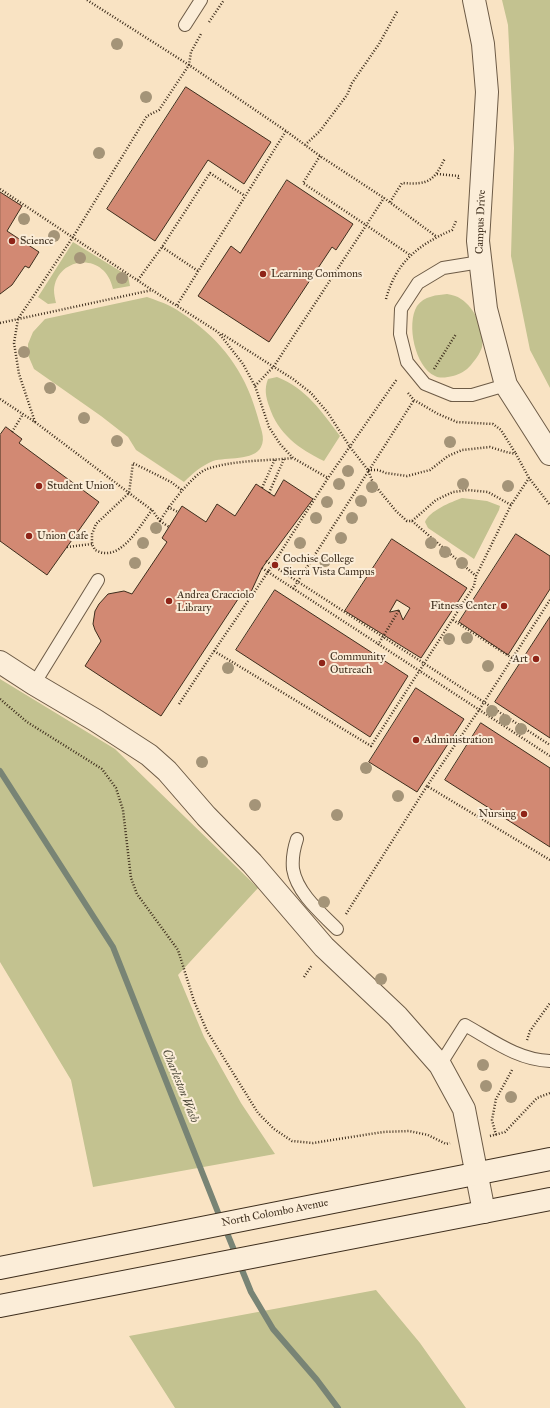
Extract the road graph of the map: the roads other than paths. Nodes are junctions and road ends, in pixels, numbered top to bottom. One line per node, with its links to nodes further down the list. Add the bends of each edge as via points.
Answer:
1 (201, 0): 3 (lane)
2 (474, 0): 4 (street, Campus Drive, via 483,44 487,92 478,241)
3 (185, 24)
4 (480, 262): 5 (street, Campus Drive, via 486,309); 5 (lane, via 443,268 418,283 401,309 400,334 407,362 424,384 452,395 472,395)
5 (506, 385): 6 (street, Campus Drive)
6 (550, 454)
7 (98, 580): 9 (lane)
8 (0, 662): 9 (street)
9 (34, 684): 13 (street, via 95,720 167,771 252,863 324,947 397,1016)
10 (297, 839): 11 (lane, via 293,852 293,870 298,883 308,899)
11 (337, 929)
12 (550, 1061): 13 (lane, via 537,1061 520,1056 465,1025)
13 (440, 1065): 15 (street, via 464,1109)
14 (550, 1159): 15 (street, North Colombo Avenue)
15 (476, 1174): 17 (street); 18 (street, North Colombo Avenue)
16 (550, 1199): 17 (street)
17 (484, 1212): 19 (street)
18 (0, 1268)
19 (0, 1306)

